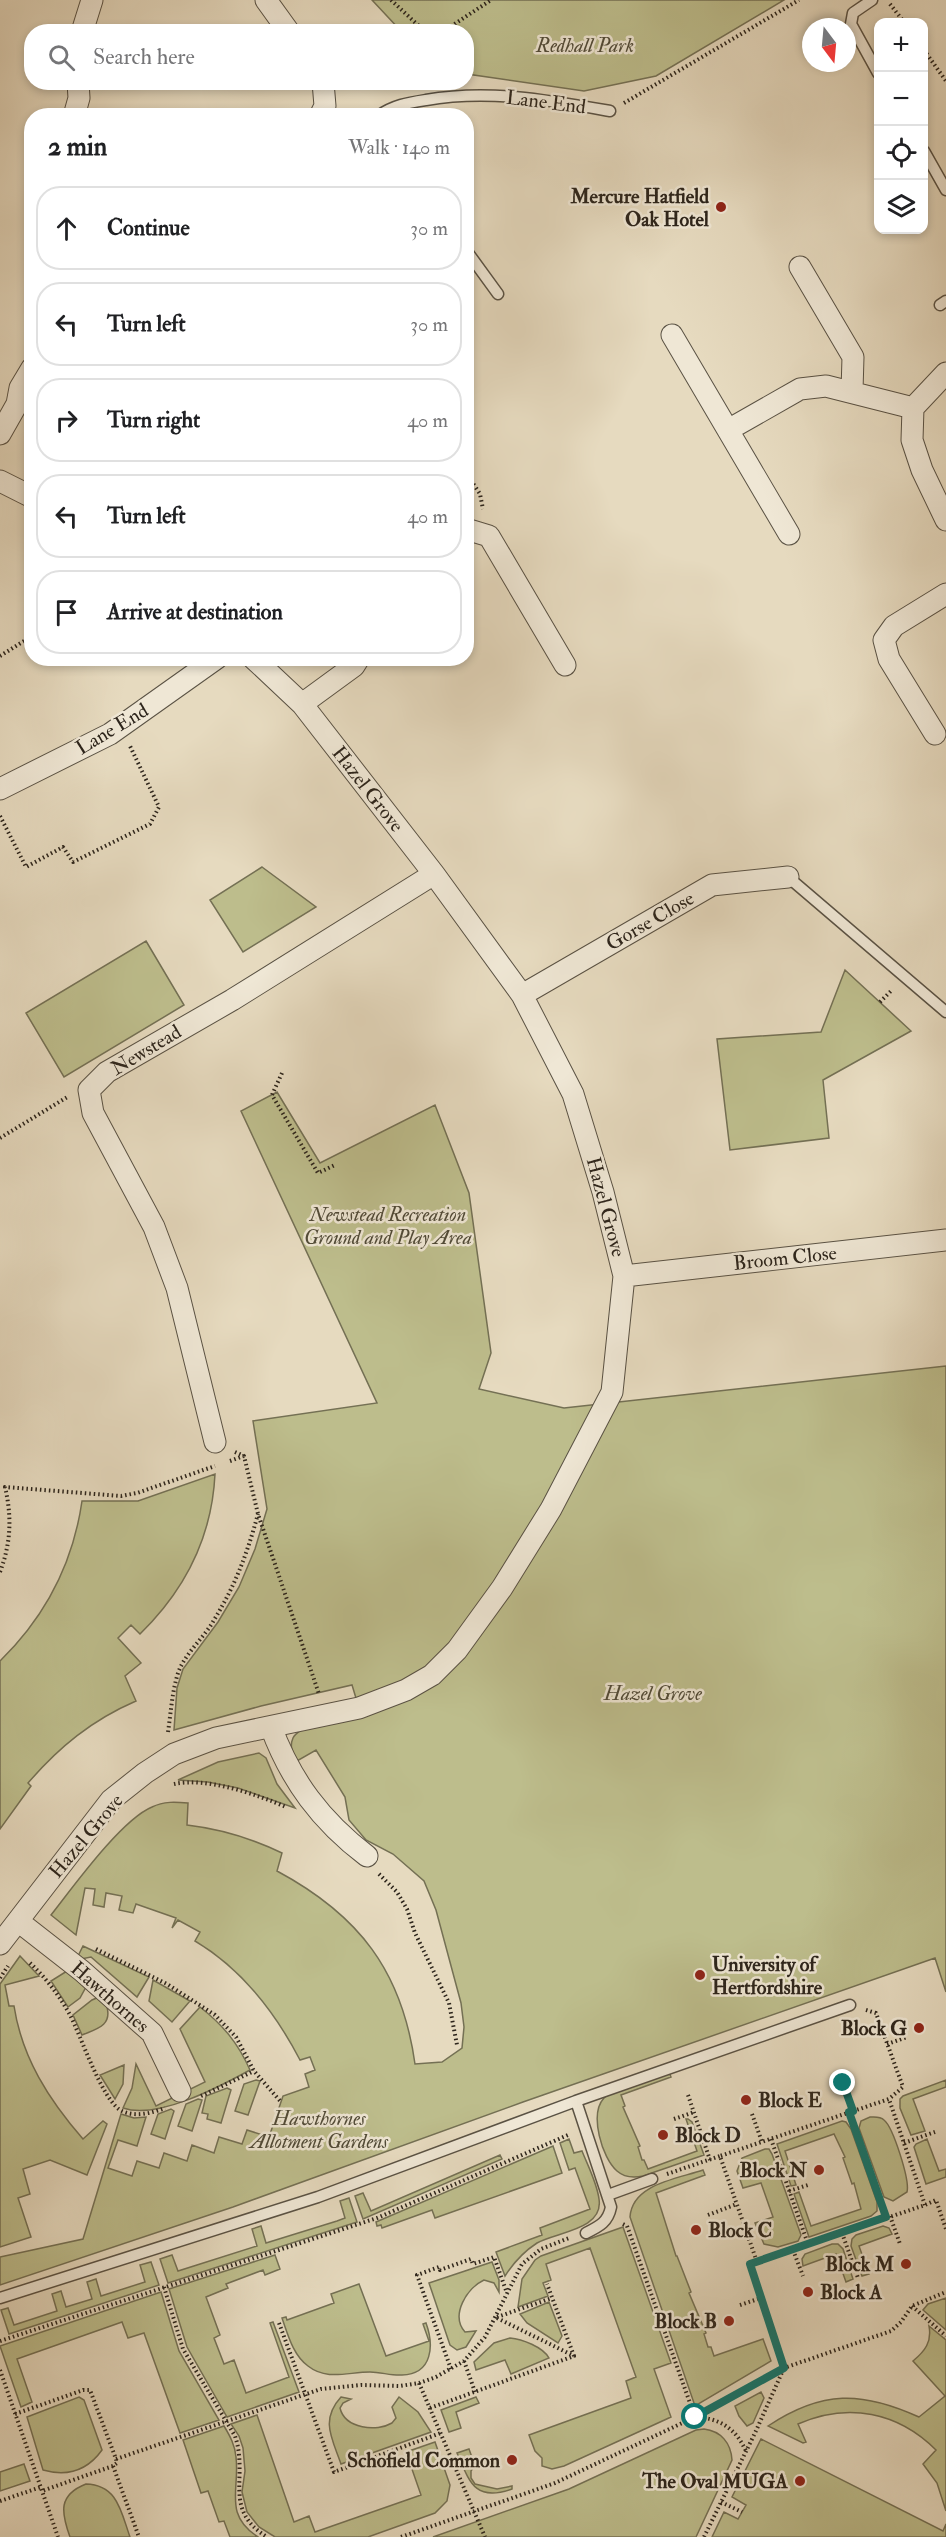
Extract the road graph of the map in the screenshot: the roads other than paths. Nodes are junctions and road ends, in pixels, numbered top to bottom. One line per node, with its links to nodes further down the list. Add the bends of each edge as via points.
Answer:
1 (92, 0): 4 (street)
2 (266, 0): 5 (street)
3 (872, 0): 6 (lane, via 852,13 851,24)
4 (84, 24)
5 (283, 24)
6 (878, 72)
7 (78, 90): 9 (street)
8 (324, 90): 10 (street)
9 (76, 108)
10 (325, 108)
11 (389, 108): 12 (lane, Lane End, via 457,94 527,97)
12 (610, 111)
13 (928, 158): 14 (lane)
14 (946, 190)
15 (474, 261): 17 (lane)
16 (800, 267): 21 (street, via 854,357)
17 (498, 294)
18 (672, 335): 23 (street)
19 (946, 373): 22 (street)
20 (24, 381): 24 (street, via 17,404)
21 (852, 391): 22 (street); 23 (street, via 826,386 801,389)
22 (913, 408): 27 (street, via 912,440)
23 (728, 430): 29 (street)
24 (0, 434)
25 (0, 481): 26 (street)
26 (24, 493)
27 (946, 520)
28 (474, 531): 31 (street, via 489,536)
29 (789, 534)
30 (946, 594): 36 (street, via 894,626 884,640 889,659)
31 (565, 665)
32 (206, 666): 37 (street, Lane End, via 120,727)
33 (262, 666): 35 (street, Hazel Grove)
34 (354, 666): 35 (street)
35 (302, 704): 38 (street, Hazel Grove)
36 (935, 734)
37 (0, 789)
38 (434, 874): 40 (street, Hazel Grove); 44 (street, Newstead, via 232,1000 107,1072 90,1090 93,1113 154,1227 177,1288)
39 (788, 877): 40 (street, Gorse Close, via 712,885); 41 (lane)
40 (522, 995): 43 (street, Hazel Grove, via 573,1094)
41 (946, 1012)
42 (946, 1240): 43 (street, Broom Close)
43 (624, 1276): 45 (street, Hazel Grove, via 612,1392 551,1509 502,1588 457,1650 432,1675 406,1690 359,1708)
44 (215, 1442)
45 (271, 1726): 46 (street, via 291,1772 315,1808); 47 (street, Hazel Grove, via 216,1738 174,1754 151,1780 111,1800)
46 (367, 1856)
47 (18, 1922): 48 (street, Hazel Grove); 50 (street, Hawthornes, via 82,1971 152,2033)
48 (0, 1944)
49 (850, 2005): 51 (lane)
50 (182, 2098)
51 (576, 2101): 53 (lane); 55 (lane, via 318,2198)
52 (652, 2180): 53 (lane)
53 (608, 2195): 54 (lane, via 609,2218)
54 (585, 2233)
55 (0, 2298)

